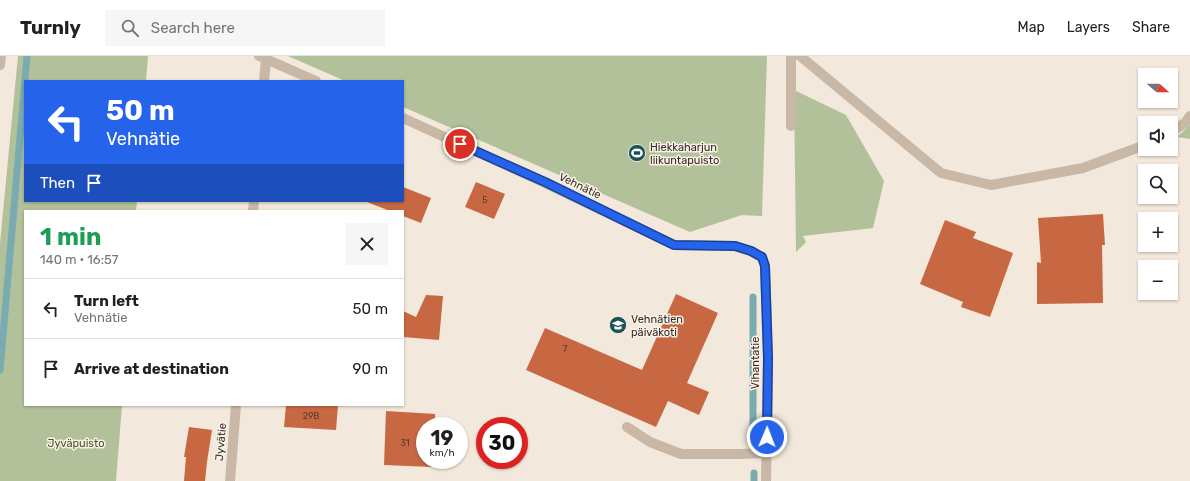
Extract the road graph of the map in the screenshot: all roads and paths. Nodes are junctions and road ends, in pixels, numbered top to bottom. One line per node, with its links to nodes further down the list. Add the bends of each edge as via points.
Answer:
1 (1, 56): 5 (street)
2 (791, 56): 10 (street)
3 (800, 56): 12 (street, via 941,173 991,185 1083,168)
4 (262, 58): 6 (street); 7 (street)
5 (0, 65)
6 (264, 80)
7 (314, 80)
8 (1190, 116): 11 (street)
9 (404, 118): 13 (street, Vehnätie, via 545,182 674,245 735,246)
10 (790, 126)
11 (1178, 127)
12 (1138, 148)
13 (751, 251): 16 (street, Vihantatie, via 762,257 765,266 768,358)
14 (236, 406): 17 (street, Jyvätie)
15 (627, 427): 16 (street, via 650,442 681,454)
16 (766, 453): 18 (street, Vihantatie)
17 (230, 481)
18 (766, 481)

